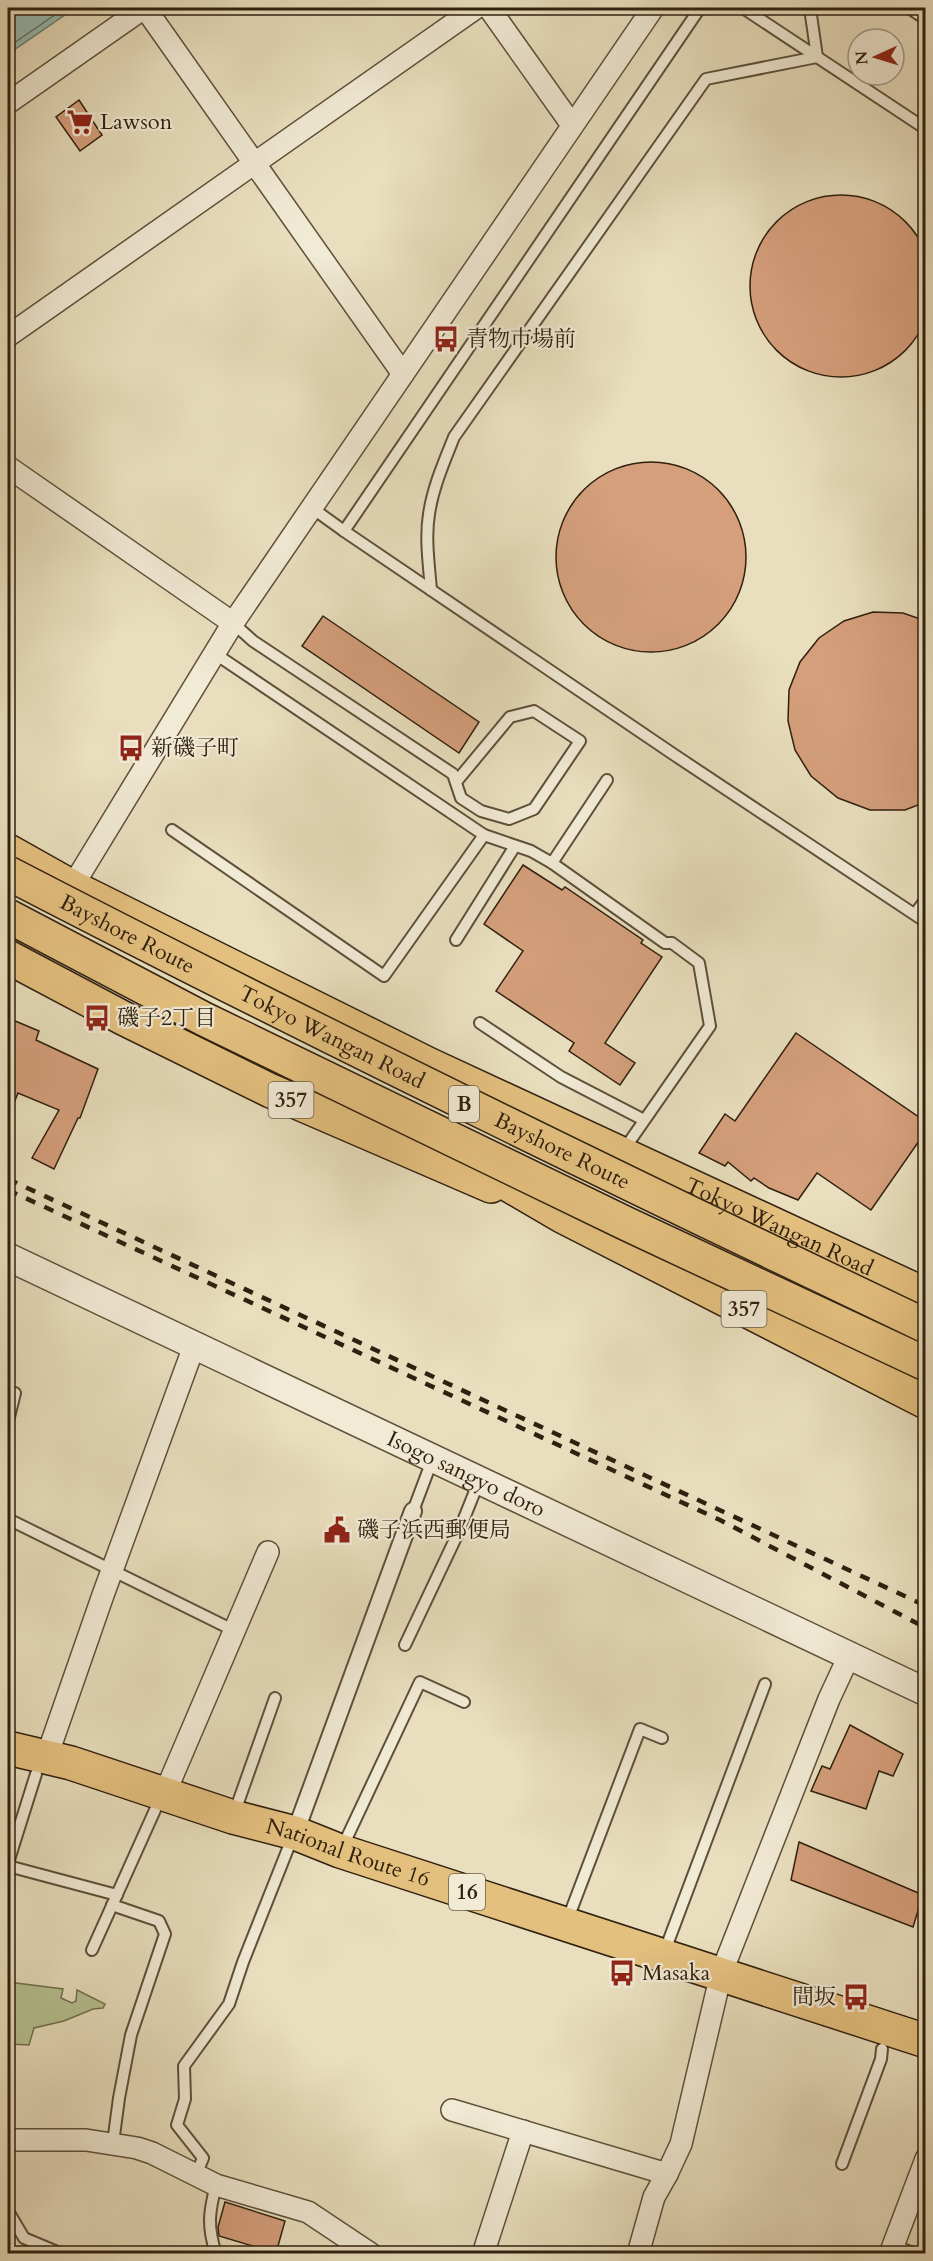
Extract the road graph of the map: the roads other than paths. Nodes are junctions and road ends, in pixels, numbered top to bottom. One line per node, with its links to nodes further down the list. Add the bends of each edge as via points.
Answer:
1 (145, 8): 11 (street); 14 (street)
2 (476, 8): 14 (street)
3 (489, 8): 12 (street)
4 (653, 8): 12 (street)
5 (700, 8): 19 (lane)
6 (743, 8): 10 (lane)
7 (810, 8): 10 (lane)
8 (909, 8): 9 (lane)
9 (926, 19)
10 (817, 57): 13 (lane); 20 (lane, via 706,79 454,437 438,475 428,514)
11 (8, 103)
12 (572, 125): 16 (street)
13 (926, 129)
14 (255, 163): 15 (street); 16 (street)
15 (8, 336)
16 (403, 374): 18 (street)
17 (8, 467): 21 (street)
18 (312, 508): 19 (lane); 21 (street)
19 (344, 531): 20 (lane)
20 (431, 590): 35 (lane)
21 (233, 623): 22 (street); 24 (lane, via 253,641 453,774)
22 (214, 653): 26 (lane); 32 (street)
23 (607, 780): 29 (lane)
24 (456, 782): 24 (lane, via 510,717 519,713 534,711 580,741 534,809 509,819 481,811 461,798)
25 (172, 830): 26 (lane, via 384,976)
26 (484, 835): 27 (lane)
27 (515, 846): 29 (lane); 38 (lane)
28 (8, 851): 32 (highway)
29 (552, 863): 41 (lane, via 699,963 710,1026)
30 (8, 873): 47 (highway, Bayshore Route / B, bridge, via 540,1142)
31 (8, 882): 42 (highway, Tokyo Wangan Road, bridge, via 258,1008)
32 (72, 887): 42 (highway, via 430,1065)
33 (926, 899): 35 (lane)
34 (8, 910): 44 (highway, Tokyo Wangan Road / 357, bridge, via 257,1040)
35 (915, 914): 37 (lane)
36 (8, 916): 49 (highway, Bayshore Route / B, bridge, via 204,1019)
37 (926, 922)
38 (456, 940)
39 (8, 957): 44 (highway, 357, via 271,1091)
40 (480, 1023): 41 (lane, via 561,1077)
41 (644, 1120): 43 (lane)
42 (591, 1139): 43 (highway, Tokyo Wangan Road)
43 (621, 1154): 46 (highway, Tokyo Wangan Road)
44 (562, 1216): 51 (highway, Tokyo Wangan Road / 357)
45 (8, 1257): 48 (street, Isogo sangyo doro)
46 (926, 1295)
47 (926, 1326)
48 (194, 1346): 53 (street, Isogo sangyo doro); 58 (street)
49 (926, 1364)
50 (15, 1393): 52 (lane)
51 (926, 1402)
52 (8, 1421)
53 (433, 1458): 54 (street, Isogo sangyo doro); 55 (lane)
54 (480, 1480): 60 (lane); 61 (street, Isogo sangyo doro)
55 (413, 1511): 71 (street)
56 (8, 1519): 58 (lane)
57 (268, 1552): 59 (street)
58 (112, 1571): 59 (lane); 68 (street)
59 (233, 1630): 69 (street)
60 (405, 1645)
61 (849, 1656): 63 (street, Isogo sangyo doro); 78 (street)
62 (765, 1684): 77 (lane)
63 (926, 1692)
64 (275, 1698): 70 (lane)
65 (464, 1702): 72 (lane, via 420,1682)
66 (662, 1738): 75 (lane, via 640,1729)
67 (8, 1748): 68 (highway, National Route 16 / 16)
68 (30, 1766): 69 (highway, National Route 16 / 16); 73 (lane)
69 (159, 1801): 70 (highway, National Route 16 / 16); 71 (highway, National Route 16 / 16); 74 (lane)
70 (233, 1817): 71 (highway, National Route 16 / 16)
71 (291, 1843): 72 (highway, National Route 16 / 16); 78 (highway, National Route 16 / 16); 89 (lane, via 229,2004 183,2066 185,2099 177,2125 202,2158)
72 (340, 1851): 75 (highway, National Route 16 / 16)
73 (8, 1864): 74 (lane)
74 (114, 1900): 76 (lane); 85 (lane, via 159,1920 165,1934 131,2035)
75 (564, 1924): 77 (highway, National Route 16 / 16)
76 (92, 1950)
77 (662, 1956): 78 (highway, National Route 16 / 16)
78 (719, 1983): 79 (highway, National Route 16 / 16); 80 (highway, National Route 16 / 16); 88 (street, via 690,2112)
79 (926, 2041)
80 (882, 2049): 81 (highway, National Route 16 / 16); 87 (lane)
81 (926, 2063)
82 (452, 2110): 83 (street)
83 (523, 2131): 88 (street); 92 (street)
84 (8, 2140): 85 (street)
85 (113, 2144): 89 (street, via 152,2153)
86 (926, 2159): 93 (street)
87 (842, 2164)
88 (667, 2174): 97 (street, via 654,2197)
89 (196, 2175): 90 (street)
90 (216, 2185): 95 (lane, via 209,2227); 96 (street, via 308,2212)
91 (8, 2211): 94 (lane, via 24,2238)
92 (485, 2248)
93 (892, 2249): 98 (lane)
94 (62, 2253)
95 (216, 2253)
96 (371, 2253)
97 (638, 2253)
98 (915, 2253)

